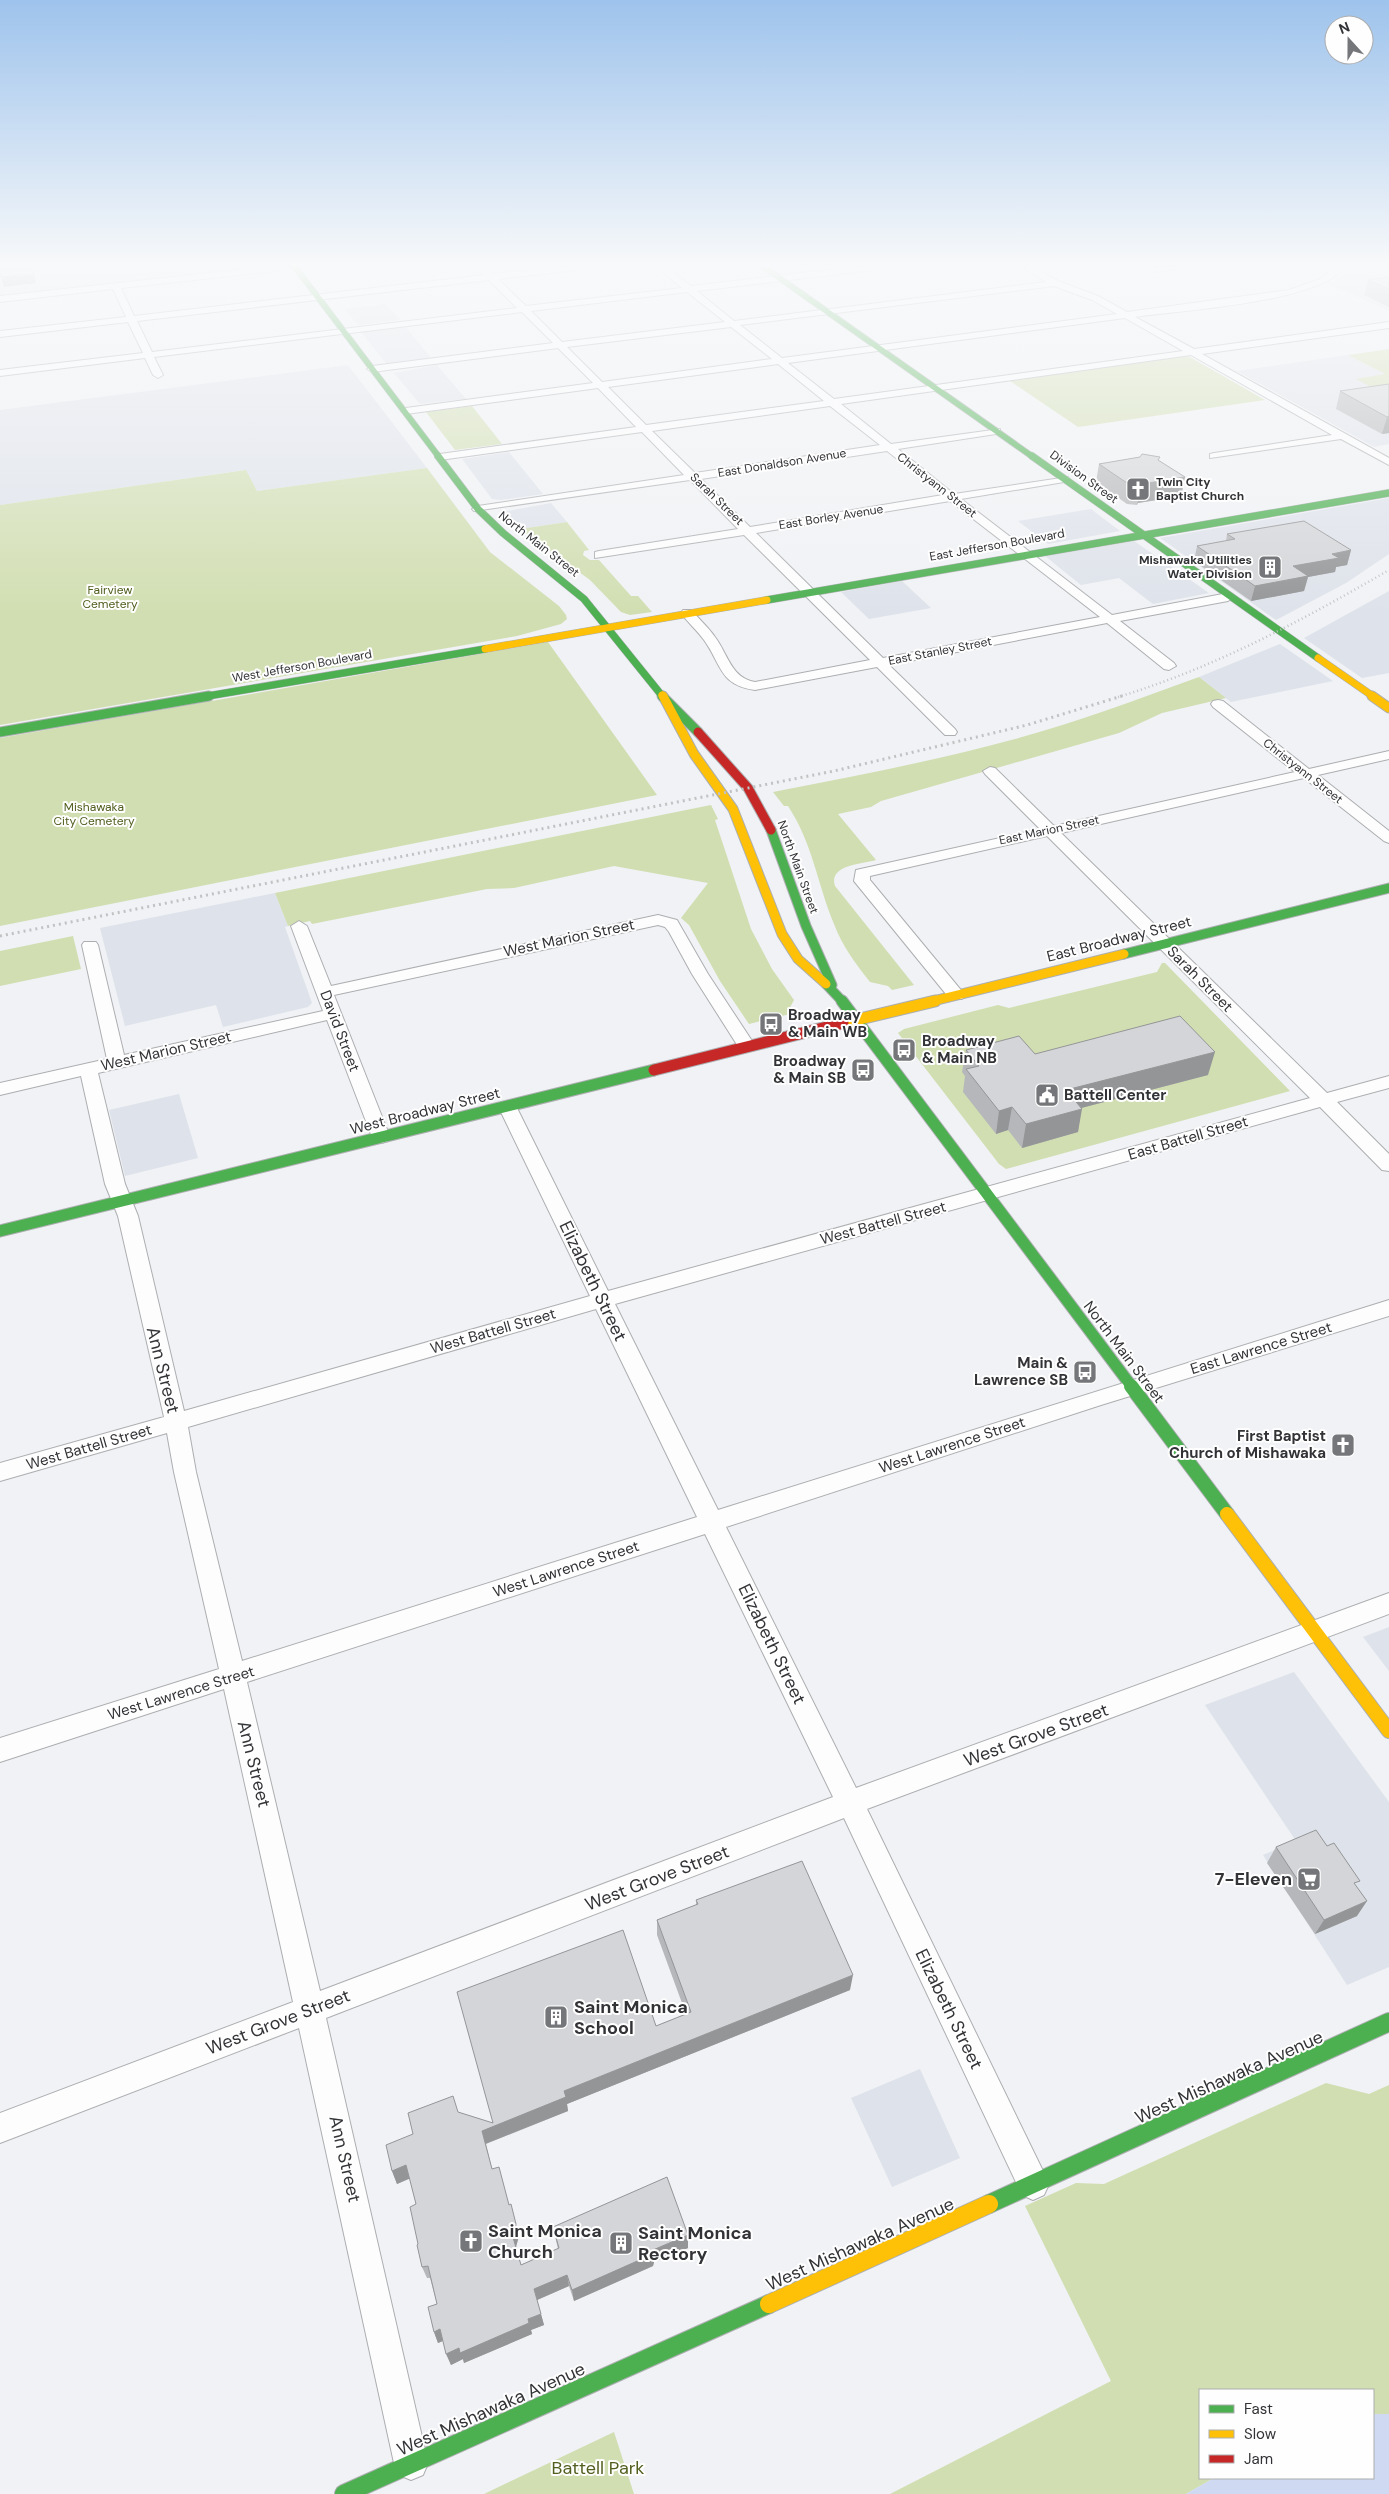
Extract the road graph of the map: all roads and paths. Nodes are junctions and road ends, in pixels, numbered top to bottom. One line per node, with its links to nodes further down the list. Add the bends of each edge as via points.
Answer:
1 (384, 383): 10 (street, North Main Street)
2 (614, 383): 7 (street)
3 (808, 383): 9 (street, Christyann Street)
4 (929, 383): 8 (street, Division Street)
5 (961, 383): 8 (street)
6 (1249, 383): 13 (street)
7 (602, 385): 10 (street); 11 (street, Sarah Street)
8 (934, 387): 9 (street); 12 (street, Division Street)
9 (831, 402): 11 (street); 14 (street, Christyann Street)
10 (406, 411): 16 (street, North Main Street)
11 (645, 428): 16 (street); 18 (street, Sarah Street)
12 (996, 431): 14 (street, East Donaldson Avenue); 19 (street, Division Street)
13 (1343, 436): 15 (street); 17 (street)
14 (889, 447): 18 (street, East Donaldson Avenue); 21 (street, Christyann Street)
15 (1214, 456)
16 (440, 457): 22 (street, North Main Street)
17 (1389, 462)
18 (694, 477): 22 (street, East Donaldson Avenue); 23 (street, Sarah Street)
19 (1064, 479): 21 (street, East Borley Avenue); 24 (street, Division Street)
20 (1389, 493): 24 (street, East Jefferson Boulevard)
21 (952, 498): 23 (street, East Borley Avenue); 25 (street, Christyann Street)
22 (478, 509): 31 (street, North Main Street, via 494,527 564,580)
23 (749, 531): 26 (street, East Borley Avenue); 27 (street, Sarah Street)
24 (1141, 534): 25 (street, East Jefferson Boulevard); 28 (street, Division Street)
25 (1025, 554): 27 (street, East Jefferson Boulevard); 30 (street, Christyann Street)
26 (598, 555)
27 (809, 592): 29 (street, East Jefferson Boulevard); 32 (street, Sarah Street)
28 (1228, 597): 30 (street, East Stanley Street); 36 (street, Division Street)
29 (687, 613): 31 (street, East Jefferson Boulevard); 32 (street, East Stanley Street, via 711,640 721,663 737,682 746,686)
30 (1110, 619): 32 (street, East Stanley Street); 33 (street, Christyann Street)
31 (610, 627): 34 (street, North Main Street); 37 (street, West Jefferson Boulevard)
32 (880, 662): 38 (street, Sarah Street)
33 (1169, 666)
34 (662, 695): 48 (street, North Main Street, via 694,754 733,810 782,934 798,959); 48 (street, North Main Street, via 711,745 756,801 785,862 806,926)
35 (1218, 704): 41 (street, Christyann Street)
36 (1389, 708)
37 (0, 732)
38 (950, 732)
39 (1389, 755): 41 (street, East Marion Street)
40 (990, 771): 42 (street, Sarah Street)
41 (1306, 773): 42 (street, East Marion Street); 43 (street, Christyann Street)
42 (1050, 830): 46 (street, Sarah Street); 50 (street, East Marion Street, via 862,873 862,881)
43 (1389, 838)
44 (1389, 888): 46 (street, East Broadway Street)
45 (299, 926): 49 (street, David Street)
46 (1164, 944): 50 (street, East Broadway Street); 58 (street, Sarah Street)
47 (90, 946): 54 (street)
48 (835, 990): 52 (street, North Main Street)
49 (325, 992): 51 (street, David Street); 53 (street, West Marion Street, via 658,920 671,923 677,931 700,974)
50 (956, 995): 52 (street, East Broadway Street)
51 (332, 1014): 54 (street, West Marion Street); 60 (street, David Street)
52 (857, 1020): 53 (street, West Broadway Street); 62 (street, North Main Street)
53 (747, 1047): 59 (street, West Broadway Street)
54 (117, 1062): 55 (street, West Marion Street)
55 (88, 1068): 57 (street, West Marion Street); 63 (street, Ann Street, via 115,1184)
56 (1389, 1082): 58 (street, East Battell Street)
57 (0, 1089)
58 (1322, 1100): 61 (street, Sarah Street); 62 (street, East Battell Street)
59 (507, 1106): 60 (street, West Broadway Street); 65 (street, Elizabeth Street)
60 (381, 1137): 63 (street, West Broadway Street)
61 (1389, 1165)
62 (987, 1194): 65 (street, West Battell Street); 67 (street, North Main Street)
63 (123, 1201): 64 (street, West Broadway Street); 68 (street, Ann Street)
64 (0, 1231)
65 (602, 1300): 68 (street, West Battell Street); 70 (street, Elizabeth Street)
66 (1389, 1308): 67 (street, East Lawrence Street)
67 (1132, 1387): 70 (street, West Lawrence Street); 72 (street, North Main Street)
68 (176, 1422): 69 (street, West Battell Street); 73 (street, Ann Street)
69 (0, 1472)
70 (711, 1522): 73 (street, West Lawrence Street); 76 (street, Elizabeth Street)
71 (1389, 1603): 72 (street, West Grove Street)
72 (1314, 1631): 74 (street, North Main Street); 76 (street, West Grove Street)
73 (233, 1677): 75 (street, West Lawrence Street); 77 (street, Ann Street)
74 (1389, 1731)
75 (0, 1750)
76 (850, 1804): 77 (street, West Grove Street); 82 (street, Elizabeth Street)
77 (310, 2010): 81 (street, West Grove Street); 83 (street, Ann Street)
78 (1389, 2022): 80 (street, West Mishawaka Avenue)
79 (1380, 2040): 80 (street)
80 (1345, 2044): 82 (street, West Mishawaka Avenue)
81 (0, 2128)
82 (1033, 2184): 83 (street, West Mishawaka Avenue, via 630,2368)
83 (412, 2463): 84 (street, West Mishawaka Avenue)
84 (344, 2494)

